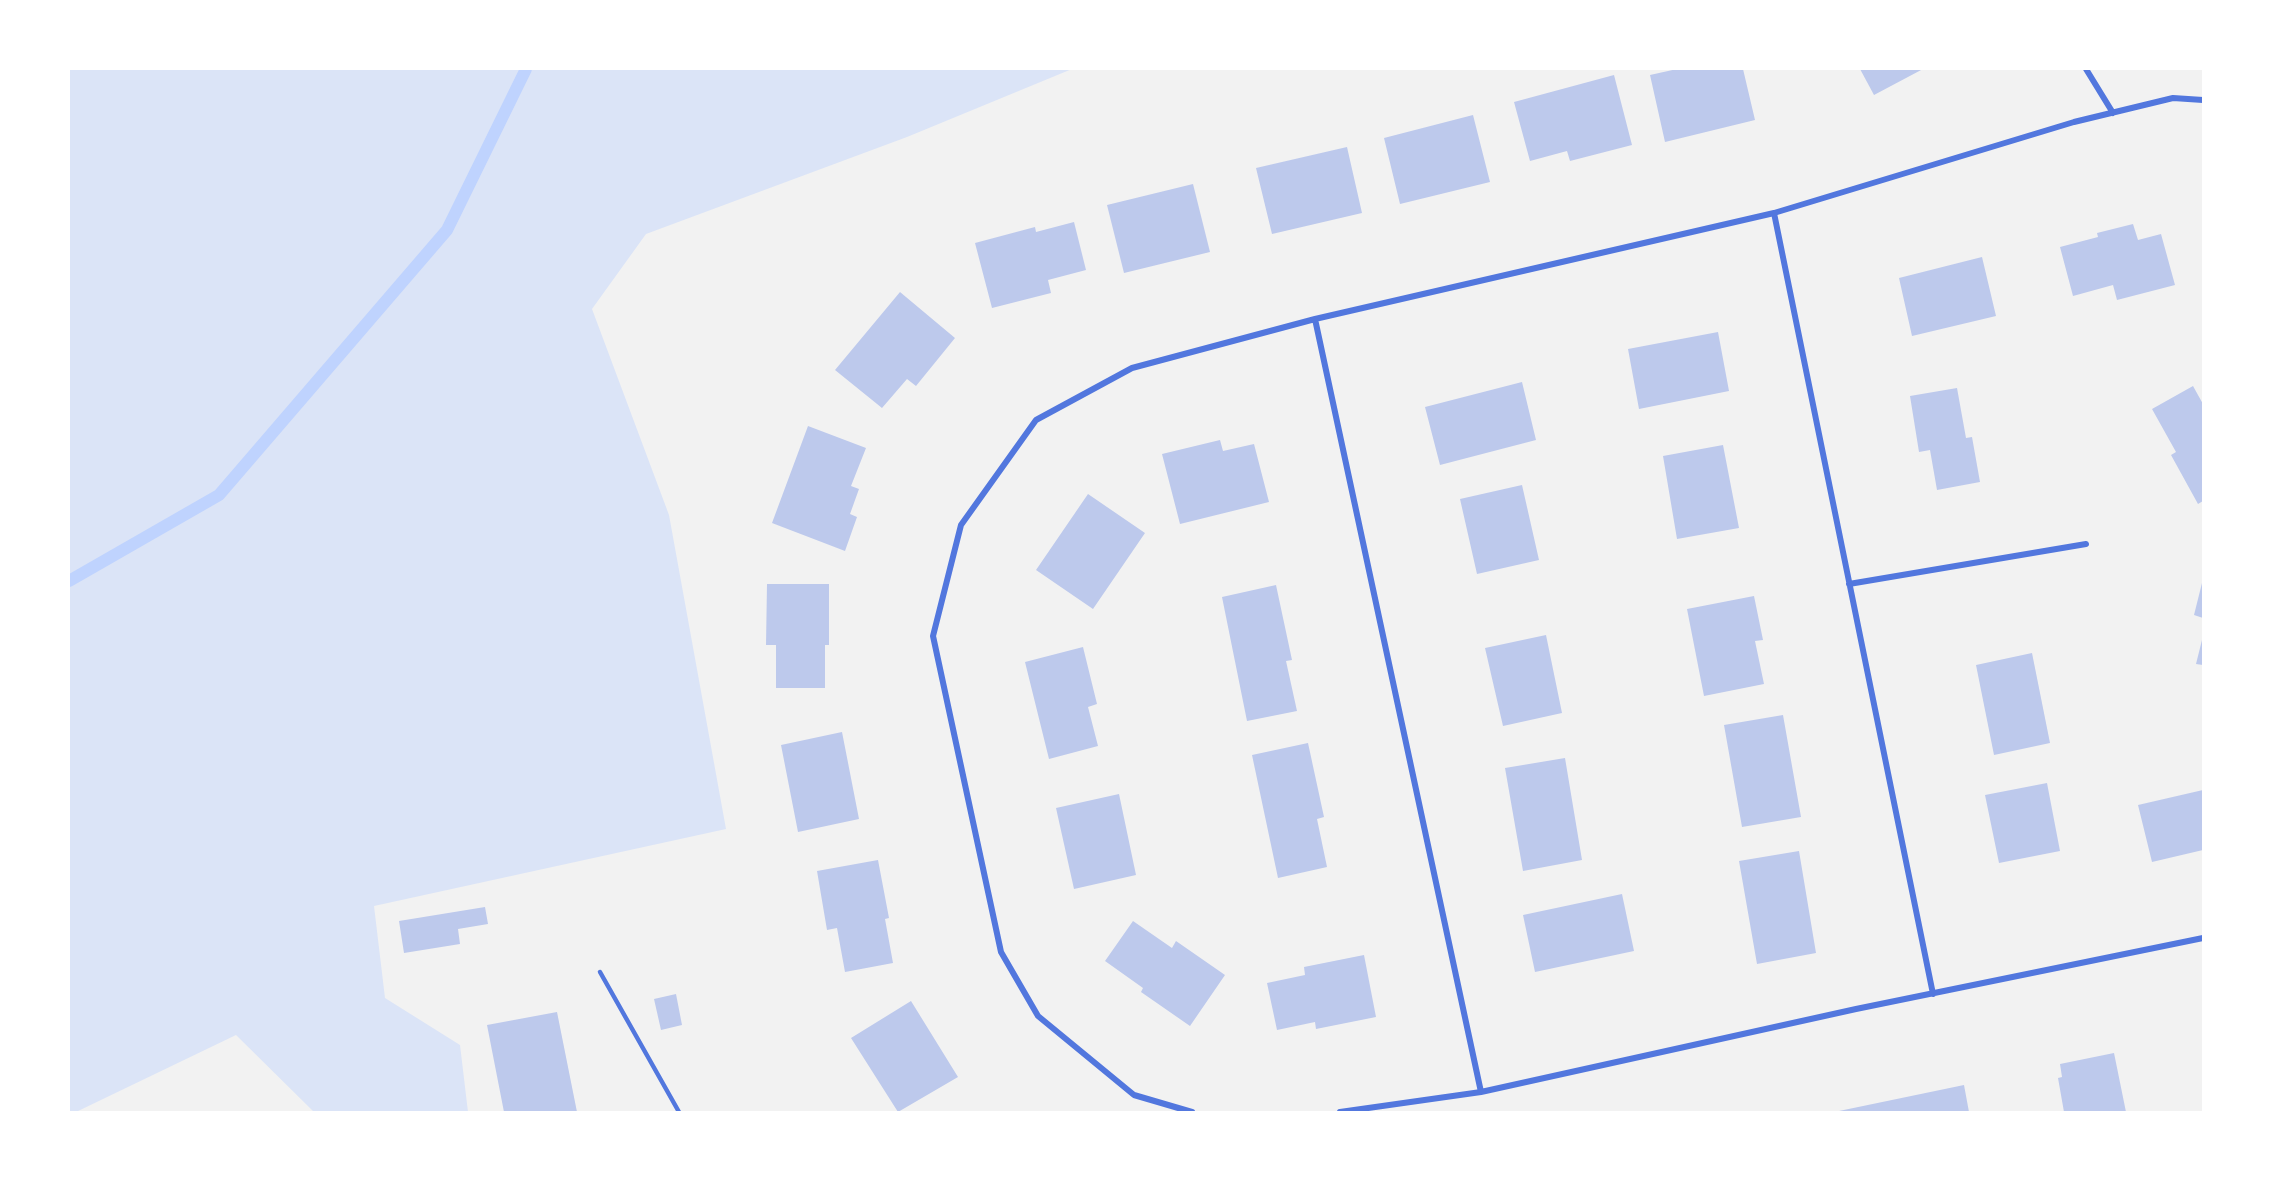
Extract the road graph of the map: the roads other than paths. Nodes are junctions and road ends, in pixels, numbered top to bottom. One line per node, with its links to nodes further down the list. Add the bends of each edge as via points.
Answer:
1 (2086, 69): 3 (street)
2 (2203, 100): 3 (street, via 2173,98)
3 (2113, 113): 4 (street)
4 (1774, 213): 5 (street); 7 (street)
5 (1315, 319): 11 (street); 13 (street, via 1132,368 1036,420 961,525 933,636 1001,952 1038,1016 1134,1095)
6 (2086, 544): 7 (street)
7 (1849, 584): 10 (street)
8 (2203, 938): 10 (street)
9 (600, 972): 12 (lane)
10 (1933, 994): 11 (street)
11 (1481, 1092): 14 (street)
12 (679, 1112)
13 (1192, 1112)
14 (1340, 1112)

